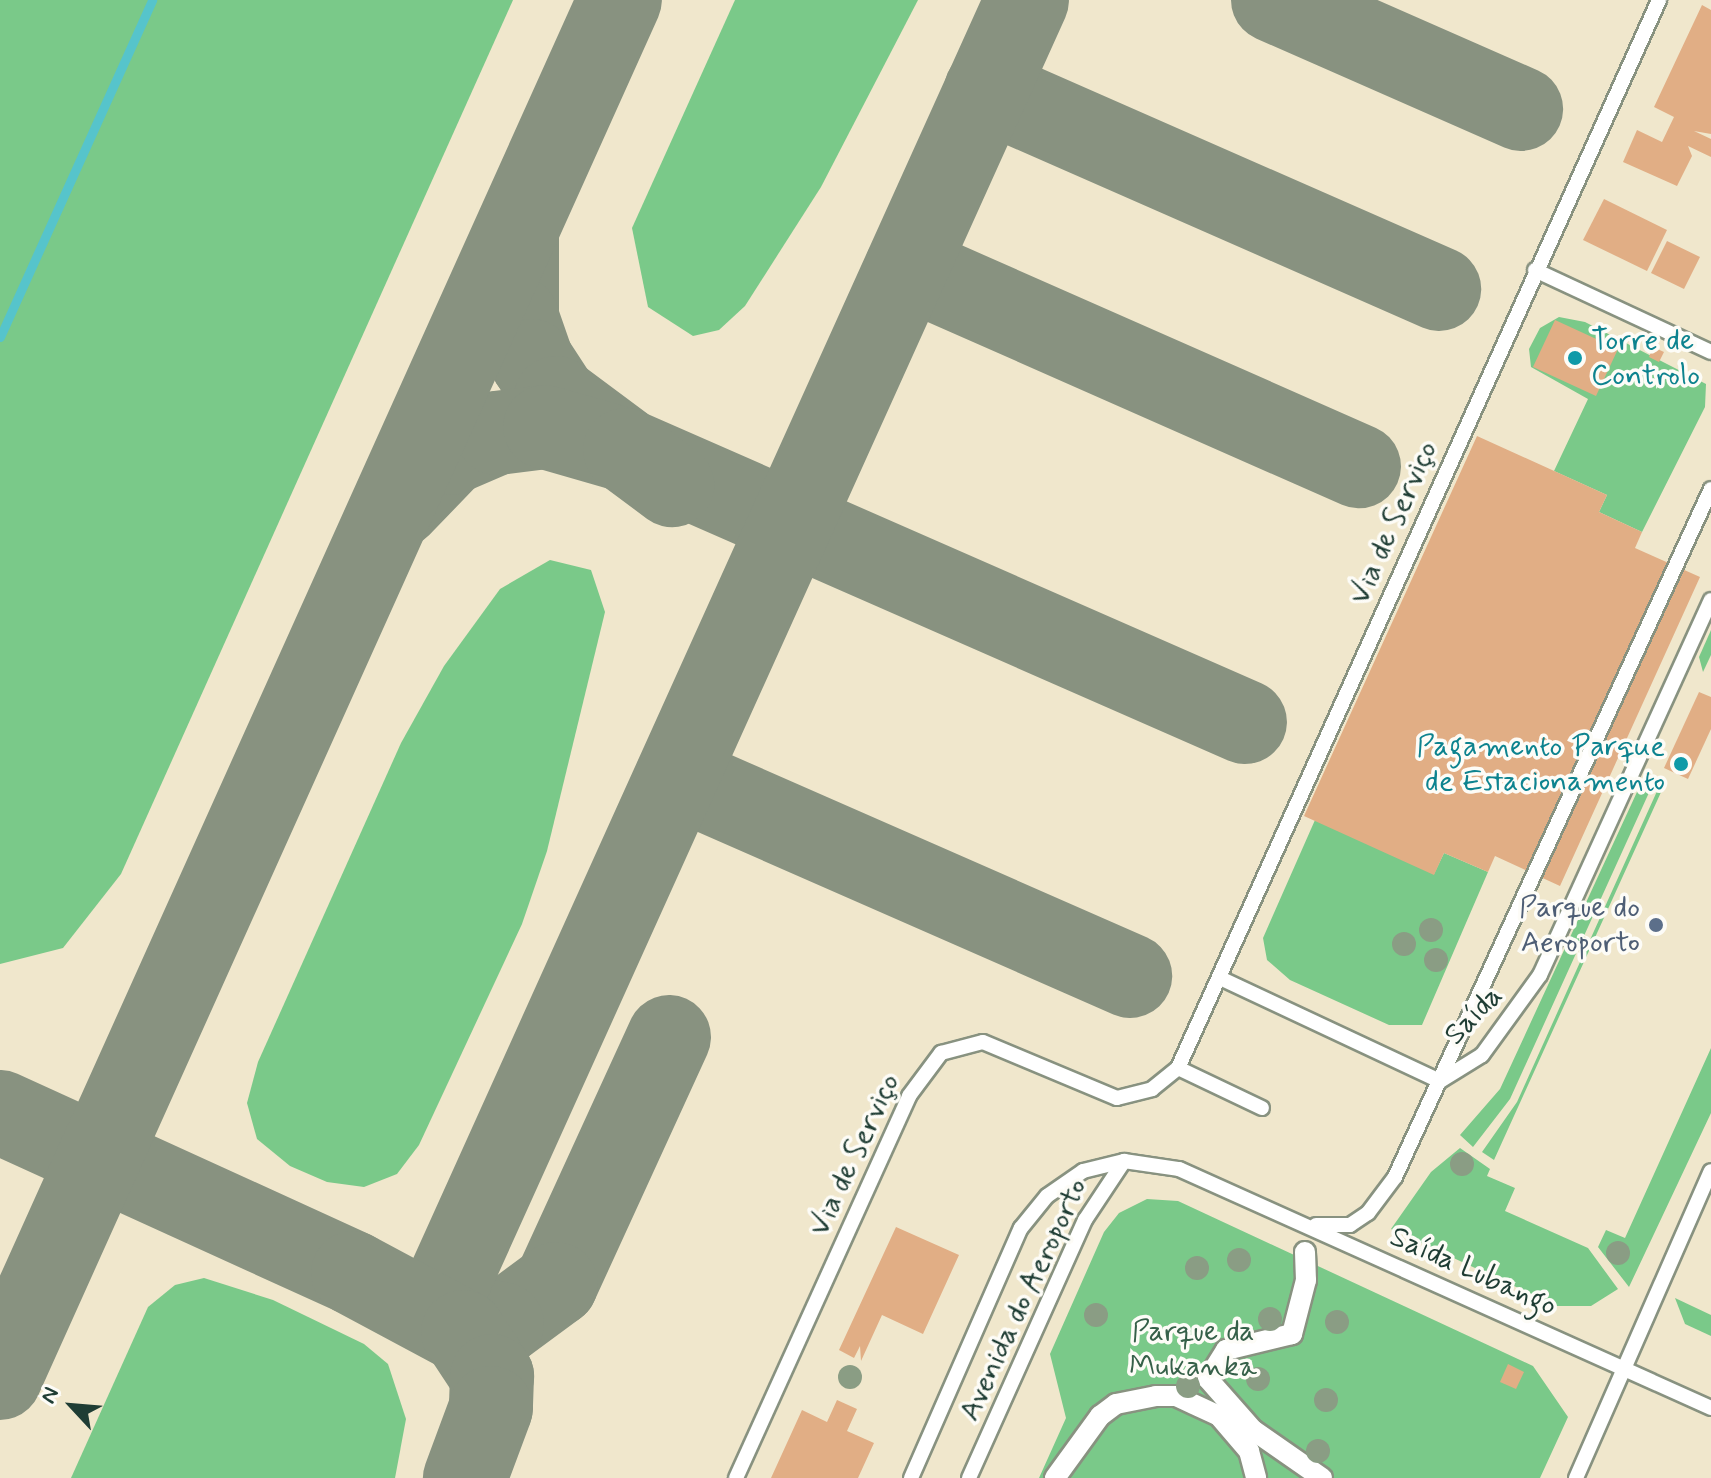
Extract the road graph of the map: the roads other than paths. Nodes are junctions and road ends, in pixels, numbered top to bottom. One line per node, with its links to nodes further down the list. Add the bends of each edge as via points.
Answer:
1 (1659, 0): 2 (lane, Via de Serviço)
2 (1535, 270): 3 (lane); 6 (lane, Via de Serviço)
3 (1711, 352)
4 (1711, 489): 8 (lane, Saída Lubango)
5 (1711, 600): 8 (lane, Saída, via 1514,1020 1482,1055)
6 (1220, 978): 7 (lane, Via de Serviço); 8 (lane)
7 (1178, 1068): 9 (lane); 16 (lane, Via de Serviço, via 1152,1089 1117,1098 983,1042 941,1053 909,1096)
8 (1440, 1081): 12 (lane, Saída Lubango, via 1368,1213 1332,1228)
9 (1262, 1108)
10 (1124, 1161): 12 (lane, Saída Lubango, via 1179,1169); 17 (lane, Avenida do Aeroporto, via 1083,1171 1047,1196 1021,1228); 18 (lane, Avenida do Aeroporto, via 1085,1220)
11 (1711, 1171): 14 (lane)
12 (1300, 1222): 14 (lane, Saída Lubango)
13 (1305, 1252): 21 (street, via 1292,1334 1226,1350 1208,1379 1246,1424)
14 (1625, 1369): 15 (lane, Saída Lubango); 22 (lane)
15 (1711, 1408)
16 (736, 1478)
17 (911, 1478)
18 (969, 1478)
19 (1055, 1478): 20 (street, via 1100,1416 1116,1404 1156,1396 1176,1396 1219,1416 1249,1451)
20 (1256, 1478)
21 (1322, 1478)
22 (1576, 1478)

